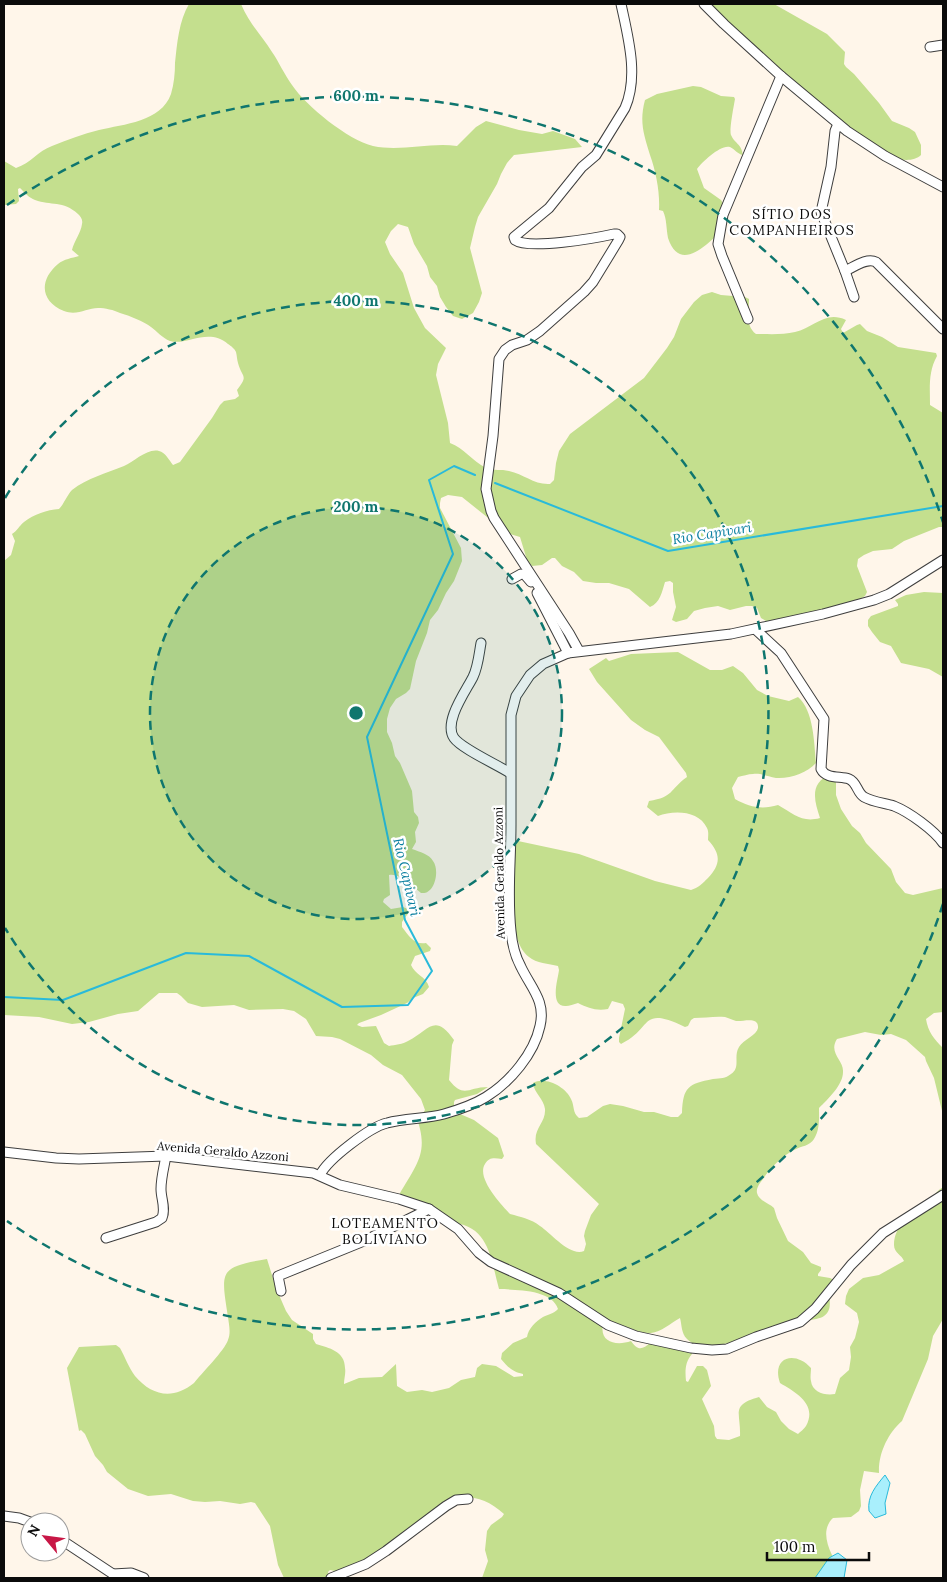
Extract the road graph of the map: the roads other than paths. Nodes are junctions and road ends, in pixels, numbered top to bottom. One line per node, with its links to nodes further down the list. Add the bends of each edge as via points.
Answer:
1 (622, 4): 16 (street, via 632,77 625,108 596,155 582,167 549,208 514,237 518,243 535,245 614,234 620,237 584,292 540,331 512,345 498,359 486,489 494,518 570,633)
2 (704, 4): 5 (street)
3 (943, 45): 4 (street)
4 (930, 47)
5 (781, 76): 6 (street); 10 (street, via 723,215 719,235 722,256)
6 (838, 124): 7 (street, via 885,156); 8 (street, via 821,212)
7 (943, 187)
8 (845, 271): 9 (street); 11 (street, via 867,261 876,262)
9 (854, 297)
10 (748, 319)
11 (943, 329)
12 (943, 560): 14 (street, Avenida Geraldo Azzoni, via 904,586 874,600)
13 (512, 579): 17 (street, via 522,574 529,578)
14 (755, 629): 16 (street, Avenida Geraldo Azzoni); 19 (street, via 781,653 824,719 823,773 849,779 862,796 901,809)
15 (481, 643): 18 (street, via 474,676 463,692 452,720 452,736)
16 (579, 652): 17 (street, Avenida Geraldo Azzoni)
17 (568, 653): 18 (street, Avenida Geraldo Azzoni, via 543,664 530,675 516,696 511,715)
18 (510, 773): 22 (street, Avenida Geraldo Azzoni, via 510,930 521,967 540,1001 542,1015 537,1038 520,1065 487,1096 441,1115 385,1123 363,1135 331,1160)
19 (943, 843)
20 (4, 1152): 21 (street, Avenida Geraldo Azzoni, via 80,1159)
21 (166, 1156): 22 (street, Avenida Geraldo Azzoni); 25 (street, via 161,1192 162,1218)
22 (320, 1175): 24 (street, via 340,1185)
23 (943, 1194): 24 (street, via 883,1233 800,1322 722,1350 691,1348 648,1339 608,1325 559,1293 491,1262 458,1229)
24 (429, 1210): 26 (street, via 278,1276)
25 (106, 1238)
26 (281, 1291)
27 (468, 1499): 33 (street, via 456,1500 446,1506 366,1564)
28 (4, 1516): 29 (street)
29 (20, 1518)
30 (70, 1546): 31 (street)
31 (116, 1576): 32 (street, via 131,1573)
32 (144, 1578)
33 (331, 1578)

